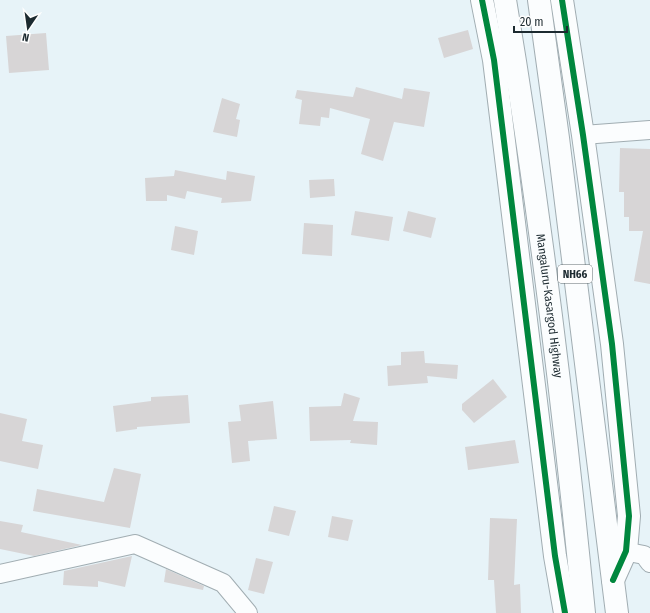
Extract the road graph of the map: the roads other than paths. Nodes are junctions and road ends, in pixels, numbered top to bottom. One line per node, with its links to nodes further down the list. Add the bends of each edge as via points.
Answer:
1 (482, 0): 10 (main road, via 494,60 555,556)
2 (505, 0): 11 (main road, Mangaluru-Kasargod Highway / NH66, via 566,427)
3 (539, 0): 7 (main road, NH66, via 558,138)
4 (562, 0): 6 (main road)
5 (650, 130): 6 (street)
6 (583, 135): 7 (main road, via 612,344 629,516)
7 (636, 554): 12 (main road, NH66, via 613,580)
8 (0, 574): 9 (street, via 135,544 222,583)
9 (248, 613)
10 (566, 613)
11 (584, 613)
12 (617, 613)

